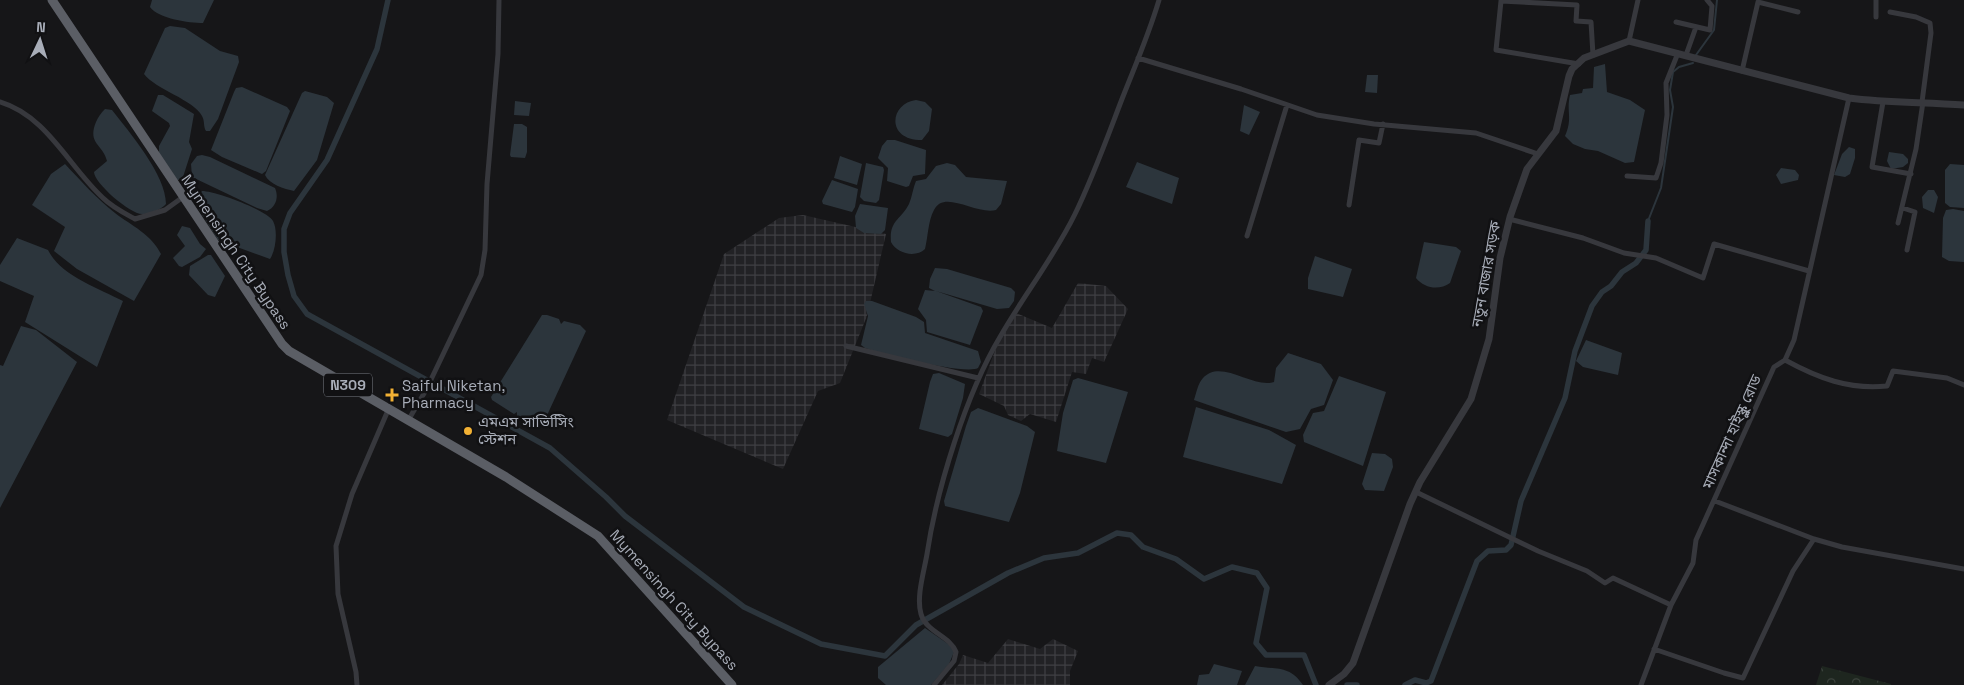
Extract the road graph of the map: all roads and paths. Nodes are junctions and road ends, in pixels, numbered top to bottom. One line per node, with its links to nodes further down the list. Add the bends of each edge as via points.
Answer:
1 (52, 0): 28 (highway, Mymensingh City Bypass / N309)
2 (499, 0): 41 (street, via 498,54 481,274)
3 (1159, 0): 15 (street)
4 (1638, 0): 12 (street)
5 (1707, 0): 11 (street, via 1712,6 1710,30)
6 (1876, 0): 9 (street)
7 (1798, 12): 17 (street, via 1758,2)
8 (1890, 12): 21 (street, via 1916,17 1932,28)
9 (1876, 17)
10 (1676, 22): 11 (street)
11 (1696, 27): 13 (street)
12 (1629, 41): 13 (street); 14 (street, নতুন বাজার সড়ক)
13 (1682, 54): 17 (street); 27 (street, via 1666,83 1667,115 1661,164 1656,178)
14 (1593, 55): 16 (street, নতুন বাজার সড়ক, via 1584,58); 16 (street, via 1591,22 1576,21 1577,5 1501,1 1496,50)
15 (1138, 58): 23 (street); 38 (street, via 1074,216)
16 (1580, 64): 25 (street, নতুন বাজার সড়ক, via 1572,69 1569,76 1556,130)
17 (1742, 71): 18 (street)
18 (1849, 98): 20 (street); 35 (street, মাসকান্দা হাইস্কুল রোড)
19 (0, 102): 28 (street, via 14,106 46,132 103,199 135,219 165,210)
20 (1882, 102): 21 (street); 26 (street, via 1872,167)
21 (1923, 102): 22 (street); 26 (street)
22 (1964, 104)
23 (1287, 105): 24 (street, via 1317,115); 33 (street)
24 (1383, 124): 25 (street, via 1476,133); 29 (street, via 1379,143 1359,140)
25 (1538, 154): 31 (street, নতুন বাজার সড়ক, via 1527,169)
26 (1911, 174): 30 (street)
27 (1627, 176)
28 (183, 197): 40 (highway, Mymensingh City Bypass / N309, via 282,344)
29 (1349, 205)
30 (1903, 208): 32 (street); 34 (street, via 1915,212)
31 (1509, 219): 35 (street, via 1583,238 1624,253 1656,258 1703,278 1714,244); 42 (street, নতুন বাজার সড়ক, via 1489,338 1471,399)
32 (1898, 223)
33 (1247, 236)
34 (1907, 250)
35 (1809, 271): 37 (street, মাসকান্দা হাইস্কুল রোড, via 1794,340)
36 (846, 346): 38 (street)
37 (1785, 360): 39 (street, via 1815,376 1867,388 1887,386 1893,371 1947,378); 43 (street, মাসকান্দা হাইস্কুল রোড, via 1774,367)
38 (978, 378): 50 (street, via 930,533 922,587 922,615 927,625 956,652 954,661)
39 (1964, 385)
40 (389, 408): 41 (highway, Mymensingh City Bypass / N309); 48 (street, via 352,494 336,546 338,594)
41 (409, 419): 49 (highway, Mymensingh City Bypass / N309, via 598,536)
42 (1416, 492): 46 (street, via 1587,571 1605,583 1613,578); 51 (street, নতুন বাজার সড়ক, via 1396,539 1360,648 1344,674)
43 (1715, 500): 44 (street); 46 (street, মাসকান্দা হাইস্কুল রোড, via 1696,540 1693,563)
44 (1814, 539): 45 (street); 47 (street, via 1794,571 1743,678)
45 (1964, 569)
46 (1671, 605): 47 (street, মাসকান্দা হাইস্কুল রোড)
47 (1654, 649): 52 (street, মাসকান্দা হাইস্কুল রোড)
48 (357, 685)
49 (732, 685)
50 (934, 685)
51 (1329, 685)
52 (1641, 685)

